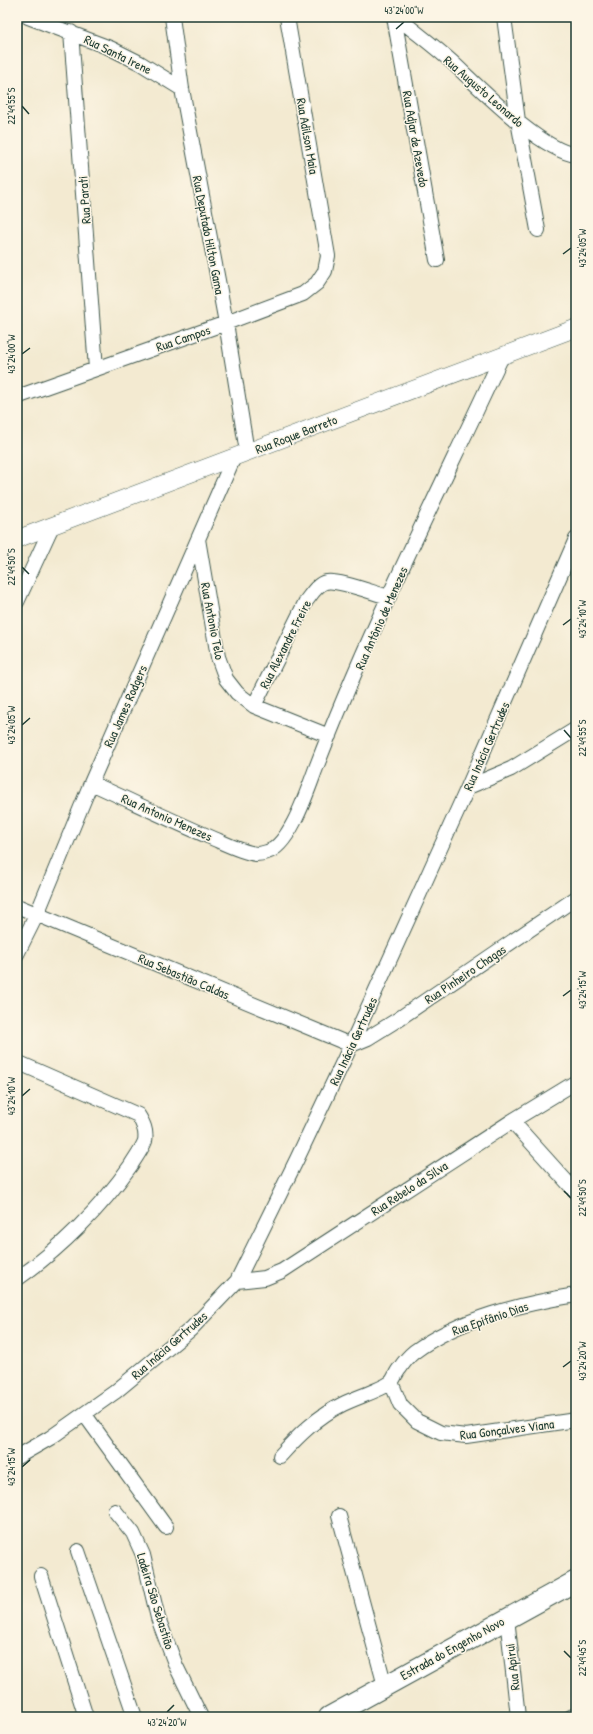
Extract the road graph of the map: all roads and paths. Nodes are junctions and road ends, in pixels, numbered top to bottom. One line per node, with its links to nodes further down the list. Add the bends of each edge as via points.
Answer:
1 (28, 17): 7 (street, Rua Santa Irene)
2 (172, 17): 8 (street, Rua Deputado Hilton Gama)
3 (287, 17): 12 (street, Rua Adilson Maia)
4 (394, 17): 13 (street, Rua Adjar de Azevedo)
5 (397, 17): 9 (street, Rua Augusto Leonardo)
6 (504, 17): 9 (street)
7 (71, 32): 8 (street, Rua Santa Irene, via 140,63); 17 (street, Rua Parati)
8 (182, 89): 14 (street, Rua Deputado Hilton Gama)
9 (518, 121): 10 (street, Rua Augusto Leonardo, via 546,143); 11 (street)
10 (576, 155)
11 (538, 230)
12 (328, 256): 14 (street, Rua Campos, via 321,277 303,294)
13 (437, 260)
14 (226, 323): 17 (street, Rua Campos); 19 (street, Rua Deputado Hilton Gama)
15 (576, 328): 16 (street, Rua Roque Barreto)
16 (502, 356): 19 (street, Rua Roque Barreto); 24 (street, Rua Antônio de Menezes)
17 (96, 369): 18 (street, Rua Campos)
18 (17, 397)
19 (240, 455): 20 (street, Rua Roque Barreto); 22 (street, Rua James Rodgers)
20 (52, 526): 21 (street, Rua Roque Barreto); 25 (street)
21 (17, 539)
22 (198, 539): 26 (street, Rua Antonio Telo, via 218,656 226,679 237,693); 29 (street, Rua James Rodgers)
23 (576, 539): 30 (street, Rua Inácia Gertrudes)
24 (389, 597): 26 (street, Rua Alexandre Freire, via 337,582 325,582 315,589 306,601); 28 (street, Rua Antônio de Menezes)
25 (17, 602)
26 (254, 706): 28 (street, Rua Antonio Telo)
27 (576, 729): 30 (street, via 511,769)
28 (329, 736): 31 (street, Rua Antônio de Menezes, via 304,799 279,846 269,852 256,854)
29 (91, 783): 31 (street, Rua Antonio Menezes); 34 (street, Rua James Rodgers)
30 (468, 787): 36 (street, Rua Inácia Gertrudes)
31 (242, 850)
32 (576, 898): 36 (street, Rua Pinheiro Chagas, via 397,1020)
33 (17, 906): 34 (street, Rua Sebastião Caldas)
34 (37, 914): 35 (street, Rua James Rodgers); 36 (street, Rua Sebastião Caldas)
35 (17, 954)
36 (351, 1045): 42 (street, Rua Inácia Gertrudes)
37 (17, 1062): 41 (street, via 138,1115 144,1124 145,1132 141,1148 114,1188 81,1224 33,1268)
38 (576, 1082): 39 (street, Rua Rebelo da Silva)
39 (512, 1121): 40 (street); 42 (street, Rua Rebelo da Silva, via 282,1271 265,1278)
40 (576, 1192)
41 (17, 1279)
42 (237, 1281): 45 (street, Rua Inácia Gertrudes, via 191,1329)
43 (576, 1295): 44 (street, Rua Epifânio Dias, via 538,1302 464,1324 413,1353 399,1368)
44 (391, 1382): 46 (street, Rua Gonçalves Viana, via 400,1404 417,1421 441,1434 466,1436); 47 (street, via 341,1405 316,1420)
45 (85, 1415): 48 (street, Rua Inácia Gertrudes); 51 (street)
46 (576, 1420)
47 (280, 1456)
48 (17, 1457)
49 (115, 1511): 60 (street, Ladeira São Sebastião, via 132,1532 143,1555 158,1618 176,1666)
50 (339, 1516): 56 (street)
51 (166, 1527)
52 (78, 1551): 59 (street)
53 (41, 1576): 58 (street)
54 (576, 1580): 55 (main road, Estrada do Engenho Novo)
55 (506, 1618): 56 (main road, Estrada do Engenho Novo); 62 (street, Rua Apirui)
56 (385, 1686): 61 (main road, Estrada do Engenho Novo)
57 (576, 1715): 63 (street)
58 (86, 1717)
59 (135, 1717)
60 (201, 1717)
61 (329, 1717)
62 (518, 1717)
63 (571, 1717)

